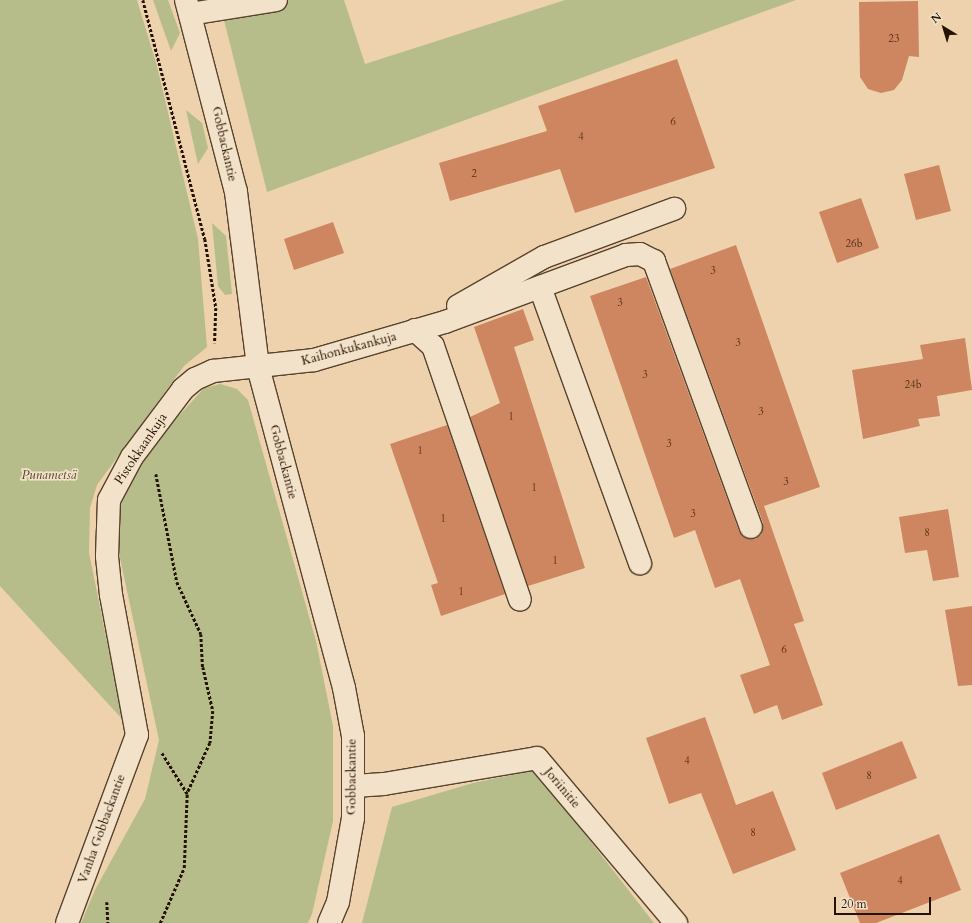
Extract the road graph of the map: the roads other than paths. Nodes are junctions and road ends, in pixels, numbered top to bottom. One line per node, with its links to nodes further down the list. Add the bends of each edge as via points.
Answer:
1 (276, 0): 2 (street)
2 (188, 7): 6 (street, Gobbackantie, via 236,192)
3 (674, 209): 5 (street, via 544,257)
4 (540, 287): 5 (street); 7 (street, via 626,255 640,254 654,261); 8 (street)
5 (415, 330): 6 (street, Kaihonkukankuja, via 314,360); 9 (street, via 433,346)
6 (258, 367): 10 (street, Pistokkaankuja, via 213,371 183,389 148,436 109,500 106,527 111,595); 11 (street, Gobbackantie, via 344,688 353,736)
7 (751, 528)
8 (640, 563)
9 (520, 600)
10 (137, 735): 12 (street, Vanha Gobbackantie)
11 (354, 786): 13 (street, Gobbackantie, via 353,818 338,902); 14 (street, Joriinitie, via 537,758)
12 (67, 923)
13 (329, 923)
14 (676, 923)

